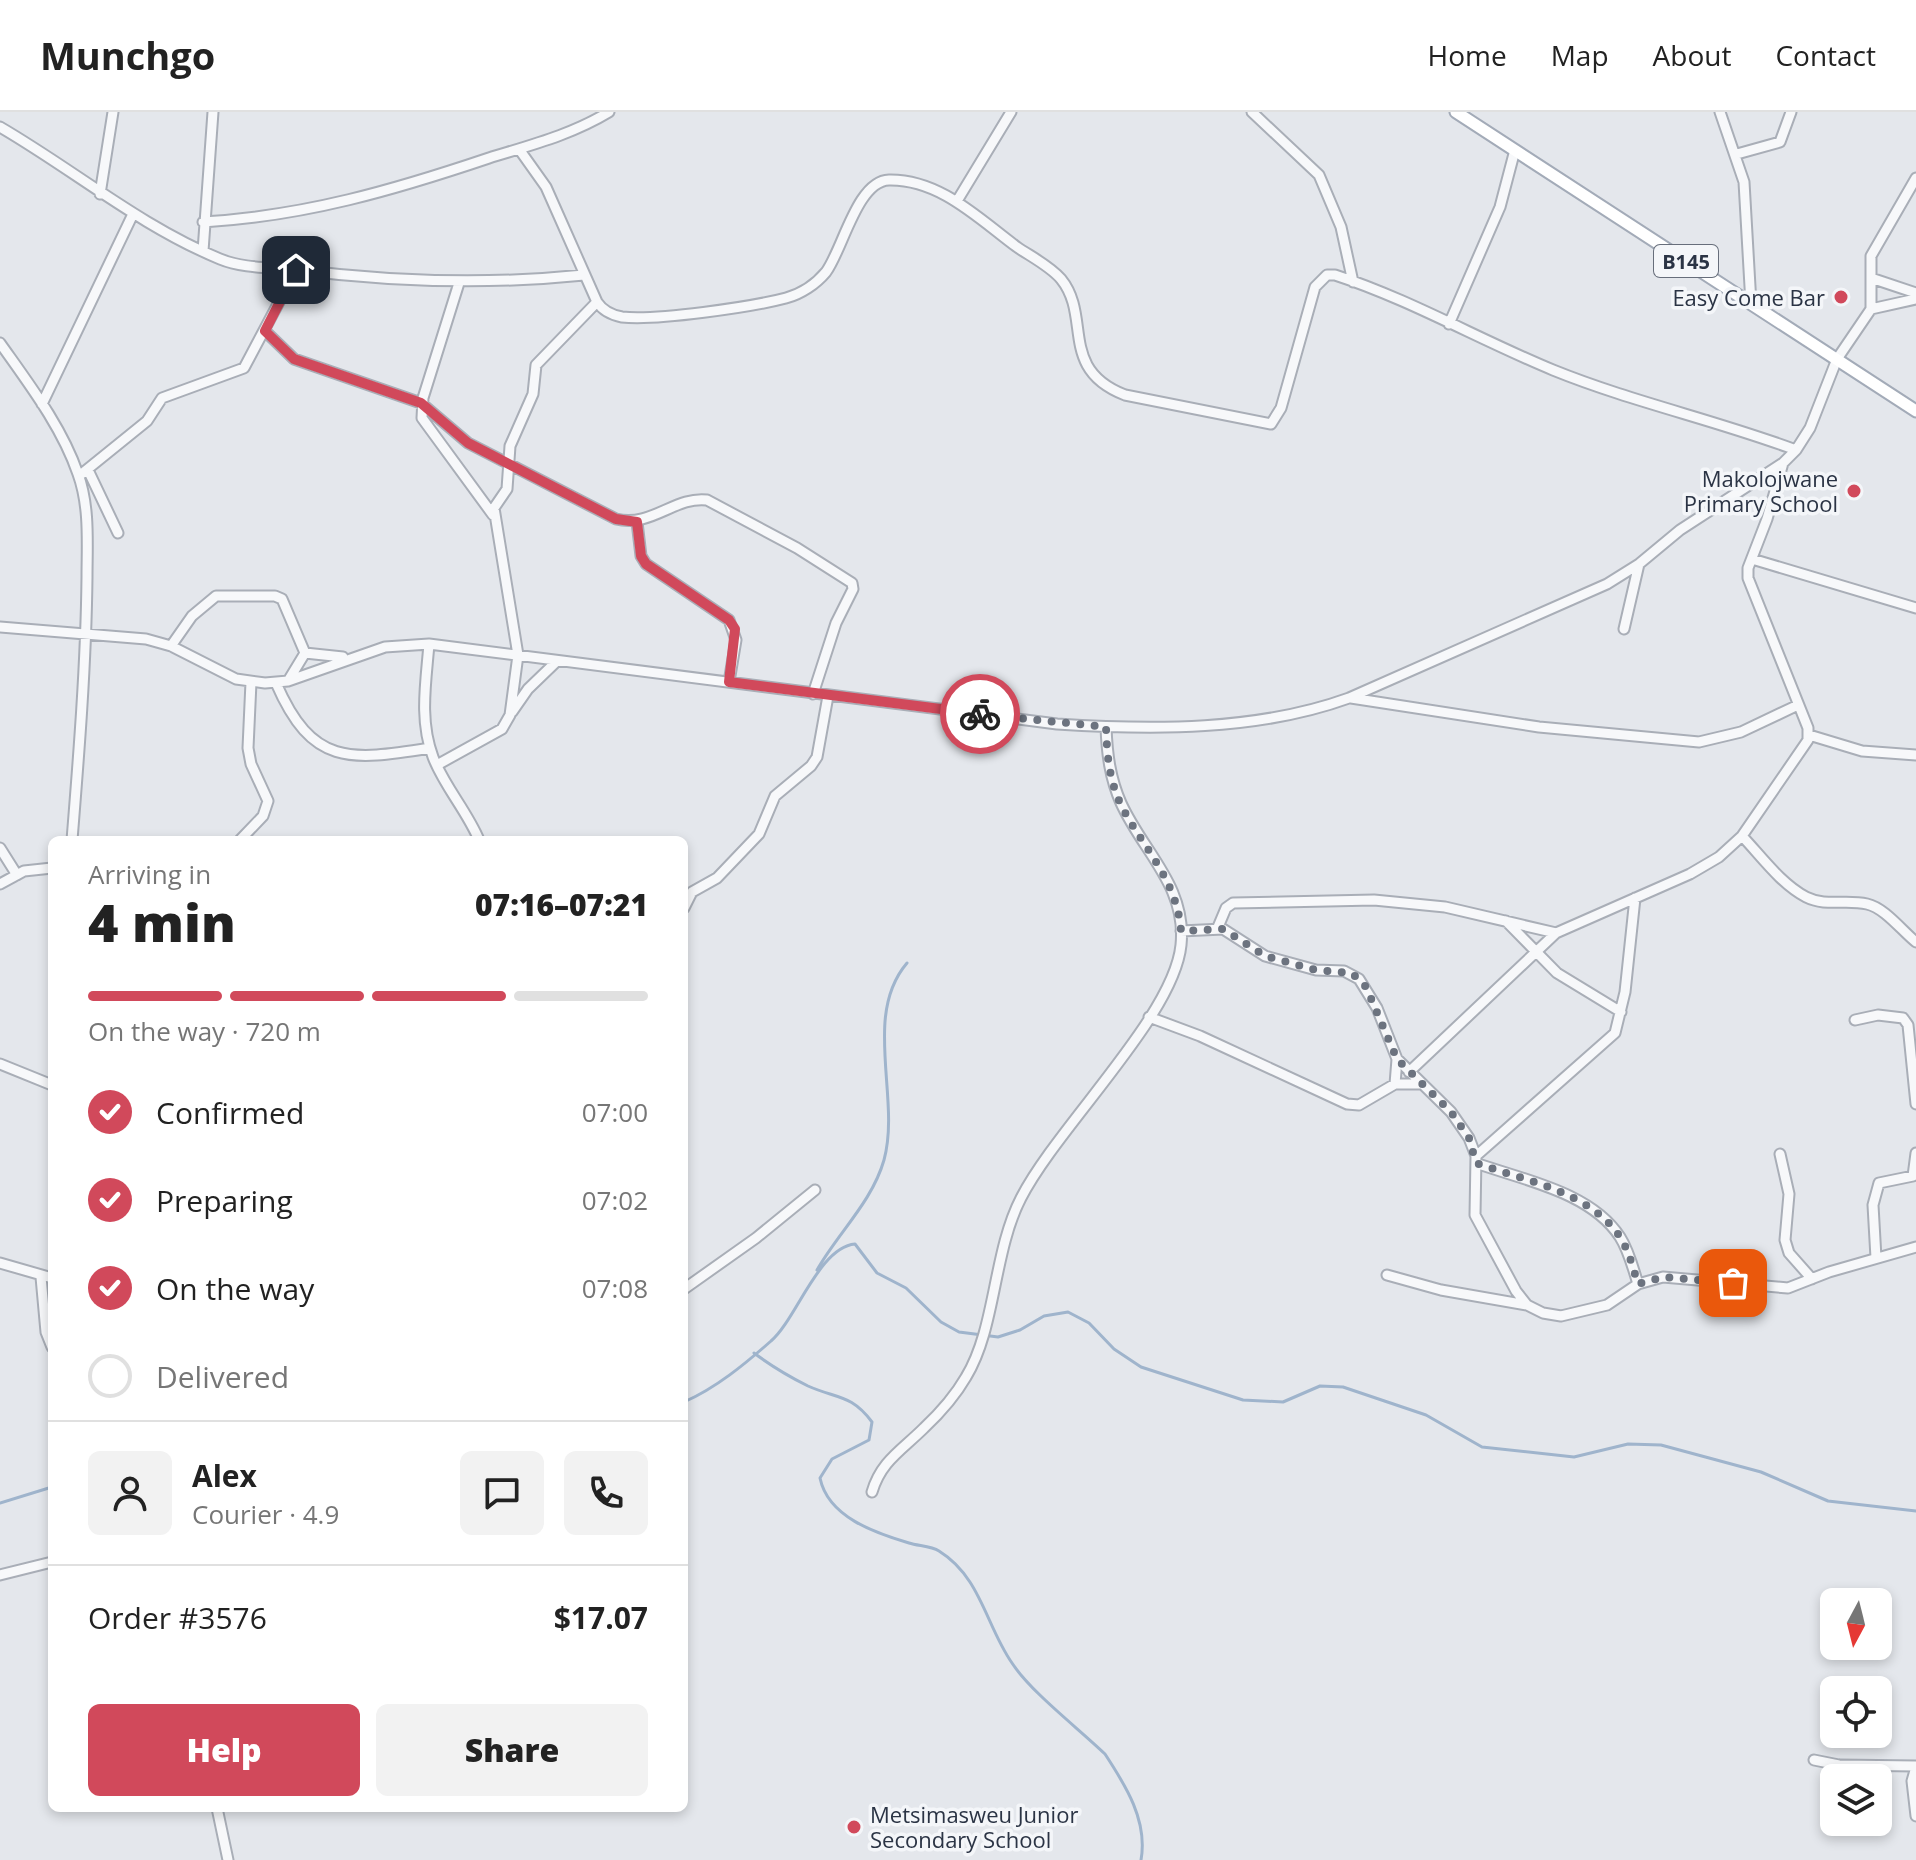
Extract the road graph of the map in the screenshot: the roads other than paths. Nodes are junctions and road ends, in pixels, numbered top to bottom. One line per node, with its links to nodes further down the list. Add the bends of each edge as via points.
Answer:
1 (113, 112): 14 (street)
2 (213, 112): 17 (street)
3 (609, 112): 10 (street, via 549,141)
4 (1011, 112): 15 (street)
5 (1252, 112): 22 (street, via 1319,175 1341,227)
6 (1456, 112): 11 (main road, B145)
7 (1720, 112): 12 (street)
8 (1791, 112): 12 (street, via 1780,142)
9 (0, 127): 14 (street)
10 (519, 149): 17 (street, via 359,200); 20 (street, via 546,187)
11 (1515, 150): 26 (main road, B145); 28 (street, via 1500,207)
12 (1737, 154): 26 (street, via 1744,182)
13 (1916, 178): 21 (street, via 1871,256)
14 (100, 194): 16 (street)
15 (957, 201): 22 (street, via 1060,278 1084,358 1106,386 1134,398 1266,426 1281,408 1315,287 1327,275); 25 (street, via 914,185 878,183 868,190 826,272 787,298 632,317 612,314)
16 (133, 214): 18 (street); 33 (street)
17 (203, 222): 18 (street)
18 (203, 251): 19 (street, via 231,263)
19 (296, 270): 23 (street, via 358,279); 29 (street)
20 (584, 275): 23 (street); 25 (street)
21 (1871, 278): 24 (street); 27 (street)
22 (1353, 282): 28 (street)
23 (459, 283): 32 (street)
24 (1916, 296): 27 (street)
25 (597, 302): 36 (street, via 536,365 533,394)
26 (1751, 304): 31 (main road, B145)
27 (1871, 309): 31 (street)
28 (1449, 324): 35 (street, via 1635,400)
29 (265, 331): 32 (street, via 294,359); 38 (street, via 244,368 162,398 147,421)
30 (0, 343): 33 (street)
31 (1837, 359): 34 (main road, B145); 35 (street)
32 (421, 403): 36 (street, via 452,432); 39 (street, via 430,432)
33 (42, 404): 38 (street)
34 (1916, 411)
35 (1796, 450): 37 (street)
36 (508, 463): 39 (street, via 507,489); 40 (street, via 616,519)
37 (1783, 463): 42 (street); 43 (street, via 1666,539)
38 (84, 473): 41 (street); 47 (street)
39 (493, 515): 51 (street)
40 (637, 522): 56 (street, via 646,564 735,629); 58 (street, via 707,500 852,583)
41 (118, 533)
42 (1752, 559): 44 (street); 61 (street, via 1748,578)
43 (1639, 564): 46 (street); 60 (street, via 1579,598)
44 (1916, 608)
45 (0, 627): 47 (street)
46 (1624, 629)
47 (86, 633): 49 (street); 68 (street)
48 (429, 644): 51 (street); 52 (street, via 385,647); 65 (street, via 424,725)
49 (171, 646): 50 (street, via 192,616 216,596 275,596 287,605); 55 (street)
50 (305, 653): 52 (street); 54 (street)
51 (518, 655): 53 (street); 62 (street)
52 (346, 658): 54 (street)
53 (557, 661): 56 (street); 62 (street)
54 (288, 681): 57 (street)
55 (251, 682): 57 (street); 69 (street, via 248,748 268,801 263,816)
56 (729, 682): 58 (street)
57 (276, 683): 65 (street, via 301,731 318,746 368,755)
58 (813, 694): 59 (street)
59 (828, 696): 63 (street); 77 (street, via 811,766 775,796 759,834)
60 (1349, 698): 61 (street, via 1539,727 1699,742 1741,732); 63 (street, via 1266,719)
61 (1798, 705): 64 (street)
62 (510, 715): 67 (street, via 502,729)
63 (1106, 727): 80 (street, via 1115,789 1169,882)
64 (1809, 735): 66 (street, via 1862,751); 71 (street)
65 (430, 748): 67 (street)
66 (1916, 755)
67 (437, 765): 70 (street)
68 (72, 836)
69 (244, 836)
70 (477, 836)
71 (1742, 836): 76 (street, via 1707,866); 82 (street, via 1807,898 1875,907)
72 (0, 848): 74 (street)
73 (48, 869): 74 (street)
74 (17, 875): 75 (street)
75 (0, 884)
76 (1635, 898): 81 (street); 84 (street)
77 (688, 900)
78 (1505, 919): 79 (street, via 1374,900 1246,901 1226,908); 81 (street); 83 (street)
79 (1218, 927): 80 (street); 87 (street, via 1265,956 1352,973 1366,987)
80 (1181, 931): 85 (street, via 1179,960)
81 (1556, 933): 83 (street)
82 (1916, 942)
83 (1536, 954): 84 (street, via 1567,980); 89 (street)
84 (1621, 1012): 96 (street, via 1607,1042)
85 (1149, 1017): 91 (street, via 1347,1104 1359,1105); 108 (street, via 1022,1195 1007,1231 978,1350 964,1380 944,1408 885,1462)
86 (1855, 1020): 93 (street, via 1878,1015 1903,1018)
87 (1397, 1059): 89 (street); 91 (street)
88 (0, 1064): 90 (street)
89 (1409, 1072): 92 (street)
90 (48, 1083)
91 (1395, 1084): 92 (street)
92 (1419, 1084): 96 (street, via 1451,1112)
93 (1916, 1104)
94 (1916, 1153): 99 (street, via 1913,1176 1879,1183 1873,1205)
95 (1780, 1154): 103 (street, via 1789,1194 1785,1240 1789,1253)
96 (1476, 1160): 104 (street, via 1566,1196 1604,1218 1626,1249); 106 (street, via 1475,1215)
97 (815, 1190): 105 (street)
98 (1916, 1247): 99 (street)
99 (1876, 1258): 103 (street)
100 (0, 1263): 102 (street)
101 (1387, 1275): 106 (street)
102 (46, 1277): 107 (street)
103 (1812, 1279): 104 (street, via 1777,1289 1688,1277)
104 (1638, 1284): 106 (street, via 1607,1305 1561,1316)
105 (688, 1286)
106 (1527, 1305)
107 (48, 1337)
108 (872, 1492)
109 (48, 1563): 110 (street)
110 (0, 1575)
111 (1814, 1760): 112 (street)
112 (1916, 1766): 114 (street)
113 (218, 1812): 115 (street)
114 (1916, 1816)
115 (228, 1860)

